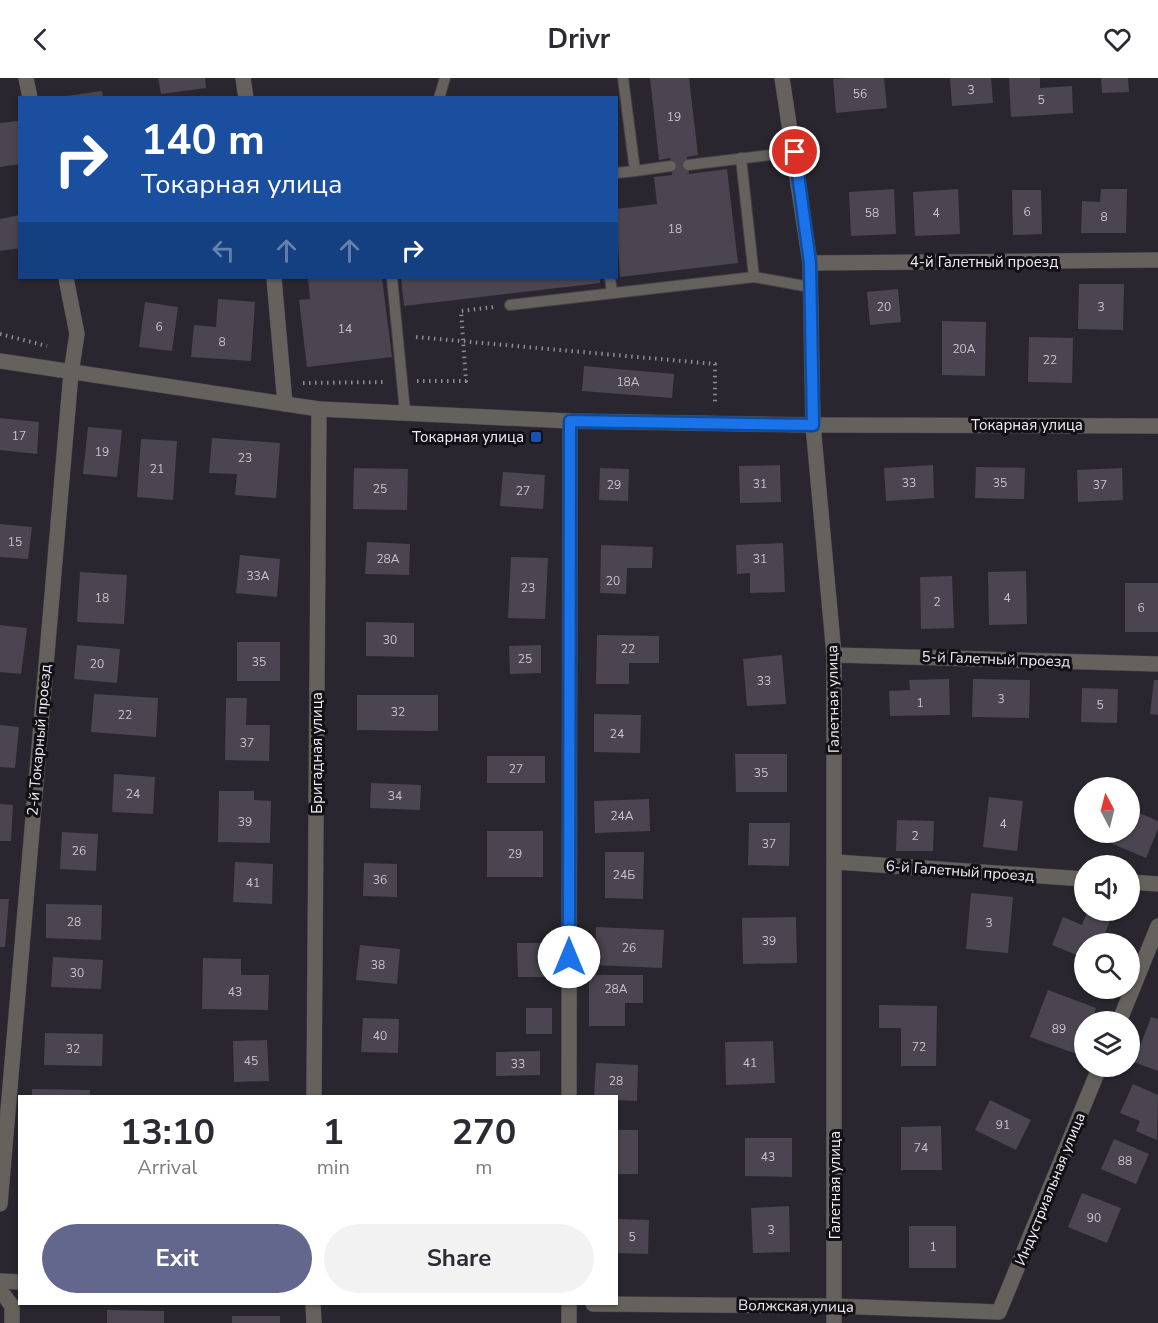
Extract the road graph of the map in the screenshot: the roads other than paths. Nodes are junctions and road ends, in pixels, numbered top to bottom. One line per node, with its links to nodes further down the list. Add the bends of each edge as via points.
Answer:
1 (26, 78): 6 (street)
2 (243, 78): 7 (street)
3 (445, 78): 8 (lane)
4 (623, 78): 13 (lane)
5 (782, 78): 9 (street, Галетная улица)
6 (30, 96)
7 (246, 96)
8 (440, 96)
9 (795, 152): 10 (lane); 16 (street, Галетная улица)
10 (741, 158): 11 (lane); 17 (lane)
11 (688, 165)
12 (671, 166): 13 (lane)
13 (635, 171): 14 (lane)
14 (618, 173)
15 (1158, 260): 16 (street, 4-й Галетный проезд)
16 (810, 263): 22 (street, Галетная улица)
17 (754, 277): 22 (lane); 23 (lane)
18 (66, 279): 26 (street, 2-й Токарный проезд, via 77,334)
19 (274, 279): 27 (street)
20 (392, 279): 29 (lane)
21 (610, 279): 23 (lane)
22 (810, 287): 31 (street, Галетная улица)
23 (612, 293): 24 (lane)
24 (510, 305)
25 (0, 361): 26 (street, Токарная улица)
26 (71, 373): 27 (street, Токарная улица); 44 (street, 2-й Токарный проезд)
27 (285, 404): 28 (street, Токарная улица)
28 (318, 409): 29 (street, Токарная улица); 42 (street, Бригадная улица)
29 (405, 412): 30 (street, Токарная улица)
30 (570, 421): 31 (street, Токарная улица); 43 (street)
31 (813, 425): 32 (street, Токарная улица); 33 (street, Галетная улица)
32 (1158, 426)
33 (834, 655): 34 (street, 5-й Галетный проезд); 35 (street, Галетная улица)
34 (1158, 664)
35 (836, 862): 36 (street, 6-й Галетный проезд); 51 (street, Галетная улица)
36 (1074, 878)
37 (1140, 883): 38 (street)
38 (1158, 884)
39 (1158, 926): 40 (street)
40 (1123, 1011)
41 (1095, 1077): 52 (street, Индустриальная улица)
42 (315, 1095)
43 (569, 1095)
44 (0, 1204)
45 (0, 1281): 46 (street)
46 (18, 1282)
47 (0, 1290): 53 (street, via 12,1306)
48 (618, 1304): 51 (street, Волжская улица)
49 (314, 1305): 54 (street)
50 (568, 1305): 55 (street)
51 (834, 1306): 52 (street, Волжская улица); 56 (street, Галетная улица)
52 (999, 1312)
53 (12, 1323)
54 (314, 1323)
55 (569, 1323)
56 (834, 1323)

